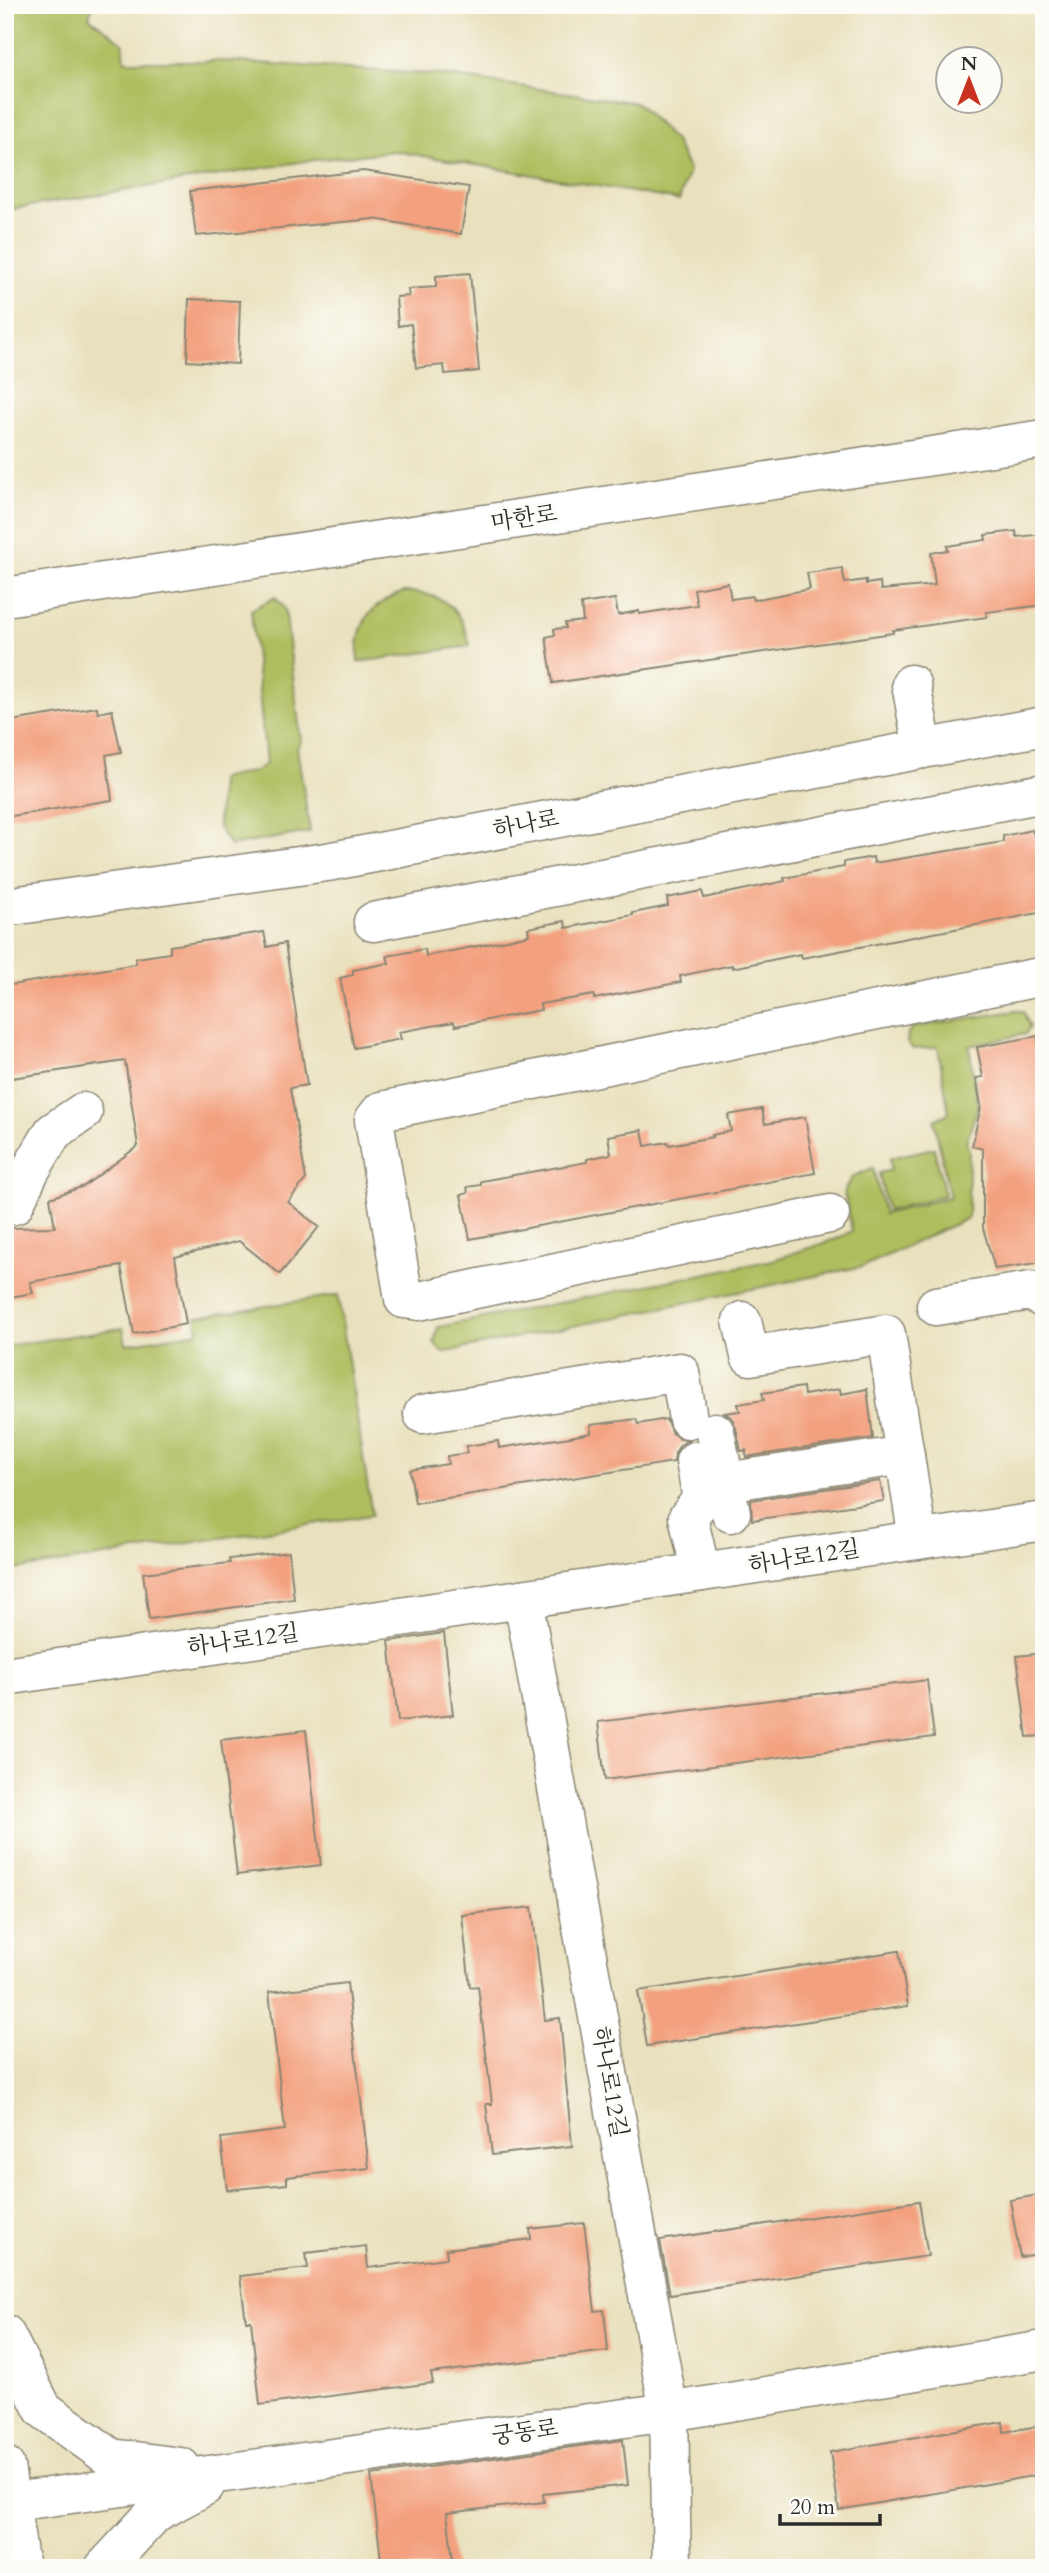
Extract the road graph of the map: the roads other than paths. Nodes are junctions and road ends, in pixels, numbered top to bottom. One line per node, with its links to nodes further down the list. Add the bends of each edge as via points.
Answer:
1 (1044, 439): 2 (street, 마한로)
2 (5, 597)
3 (911, 684): 5 (street)
4 (1044, 726): 5 (street, 하나로)
5 (923, 749): 7 (street, 하나로, via 327,862)
6 (1044, 793): 8 (street)
7 (5, 907)
8 (373, 922)
9 (1044, 976): 12 (street, via 381,1111 374,1120 404,1299 419,1301)
10 (83, 1112): 11 (street, via 53,1132 14,1205)
11 (5, 1206)
12 (830, 1214)
13 (1044, 1299): 14 (street, via 1031,1291)
14 (936, 1306)
15 (742, 1321): 17 (street, via 750,1356 886,1334)
16 (423, 1414): 18 (street, via 680,1372)
17 (905, 1455): 18 (street); 20 (street)
18 (711, 1461): 21 (street, via 702,1499 688,1517)
19 (1044, 1521): 20 (street, 하나로12길)
20 (918, 1540): 21 (street, 하나로12길)
21 (701, 1572): 22 (street, 하나로12길)
22 (523, 1598): 23 (street, 하나로12길); 26 (street, 하나로12길)
23 (6, 1673)
24 (5, 2334): 28 (street, via 43,2409 111,2458)
25 (1044, 2350): 26 (street, 궁동로)
26 (669, 2413): 28 (street, 궁동로); 32 (street, 하나로12길)
27 (5, 2466): 29 (street)
28 (228, 2473): 29 (street, 궁동로); 31 (street, via 155,2513)
29 (8, 2503): 30 (street)
30 (20, 2568)
31 (104, 2568)
32 (672, 2568)

